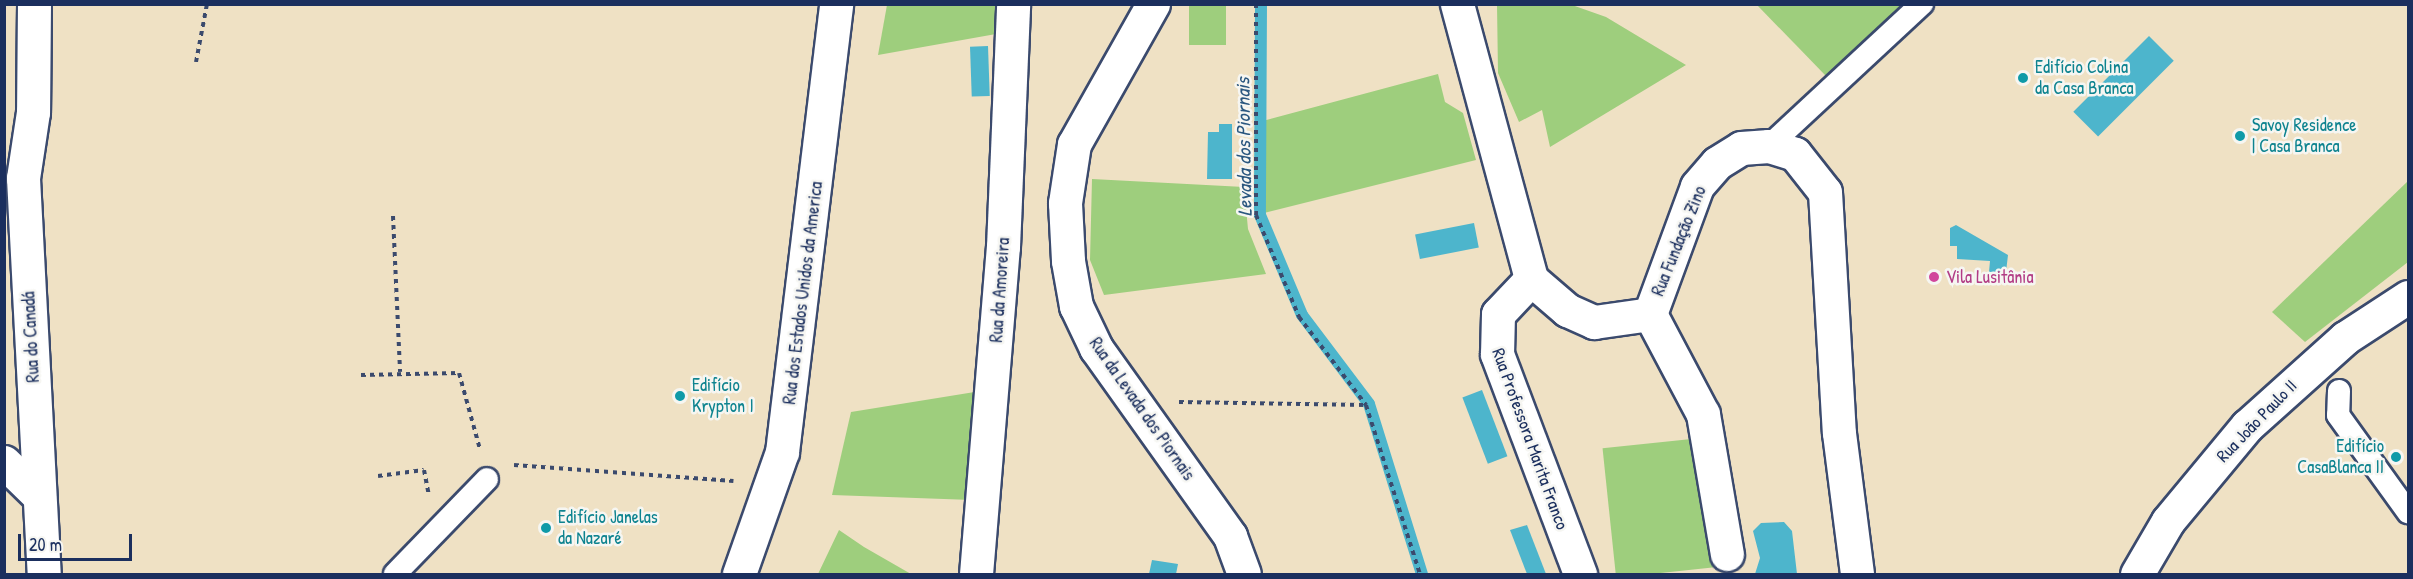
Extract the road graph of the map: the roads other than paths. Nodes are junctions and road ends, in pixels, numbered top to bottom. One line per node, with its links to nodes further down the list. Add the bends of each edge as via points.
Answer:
1 (34, 4): 8 (street, Rua do Canadá, via 33,112)
2 (836, 4): 20 (street, Rua dos Estados Unidos da America, via 782,452)
3 (1013, 4): 21 (street, Rua da Amoreira, via 1003,259)
4 (1153, 4): 22 (street, Rua da Levada dos Piornais, via 1074,144 1065,203 1068,261 1076,306 1096,348 1230,536)
5 (1457, 4): 9 (street)
6 (1922, 4): 7 (lane)
7 (1769, 146): 11 (street, Rua Fundação Zino, via 1741,148 1717,163 1697,186); 24 (street, Rua Fundação Zino, via 1796,154 1825,192 1839,433)
8 (14, 189): 15 (street, Rua do Canadá)
9 (1531, 279): 11 (street, Rua Fundação Zino, via 1567,310 1594,322); 23 (street, Rua Professora Marita Franco, via 1498,314 1497,354)
10 (2409, 297): 25 (street, Rua João Paulo II, via 2345,338 2247,426 2168,521)
11 (1650, 314): 17 (street, via 1703,414)
12 (2339, 391): 16 (lane, via 2338,415)
13 (4, 462): 15 (street)
14 (487, 479): 19 (lane)
15 (39, 496): 18 (street, Rua do Canadá)
16 (2409, 512)
17 (1727, 554)
18 (44, 574)
19 (395, 574)
20 (739, 574)
21 (976, 574)
22 (1244, 574)
23 (1580, 574)
24 (1857, 574)
25 (2137, 574)

